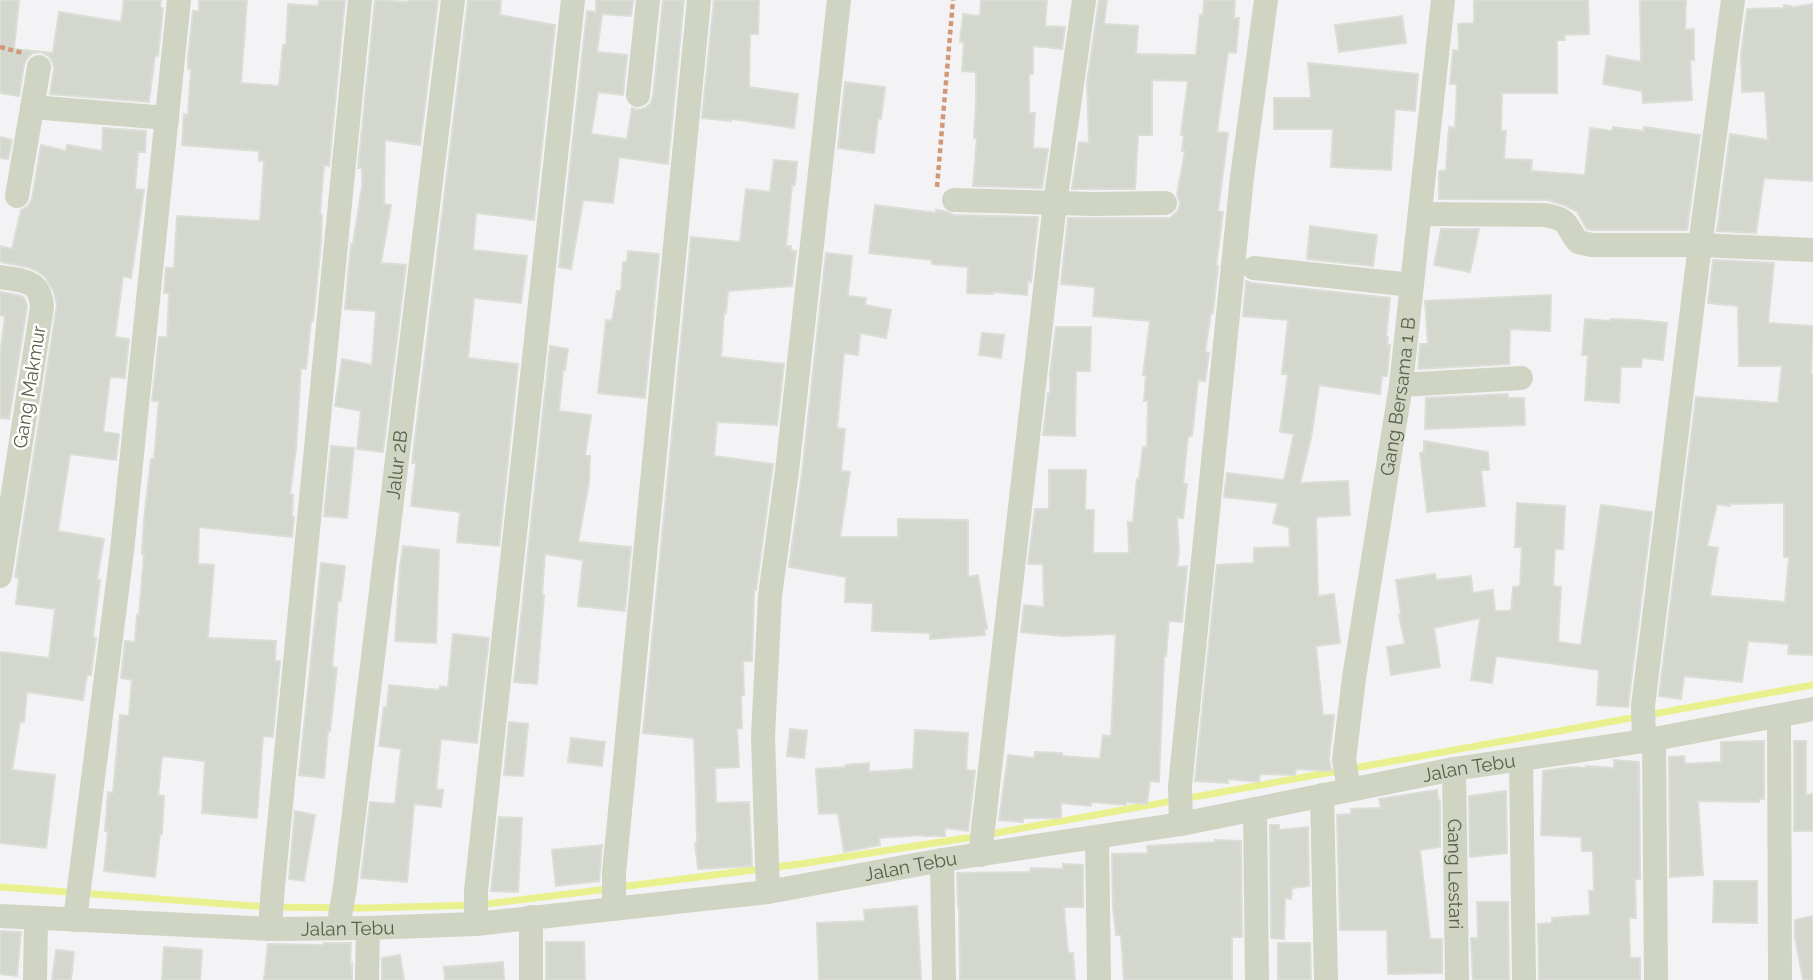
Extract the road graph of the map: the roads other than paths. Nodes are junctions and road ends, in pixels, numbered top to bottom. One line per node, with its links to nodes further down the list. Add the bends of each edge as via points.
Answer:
1 (179, 0): 15 (street)
2 (360, 0): 48 (street)
3 (453, 0): 49 (street, Jalur 2B)
4 (573, 0): 47 (street)
5 (648, 0): 13 (street)
6 (699, 0): 42 (street)
7 (839, 0): 41 (street, via 770,596 763,737)
8 (1084, 0): 18 (street)
9 (1266, 0): 37 (street, via 1242,177)
10 (1443, 0): 20 (street, Gang Bersama 1 B)
11 (1733, 0): 21 (street)
12 (39, 67): 14 (street)
13 (638, 95)
14 (32, 107): 15 (street); 16 (street)
15 (167, 118): 43 (street, via 122,551)
16 (17, 196)
17 (954, 200): 18 (street)
18 (1055, 203): 19 (street); 39 (street)
19 (1166, 203)
20 (1420, 214): 21 (street, via 1545,215 1566,222 1584,244); 25 (street, Gang Bersama 1 B)
21 (1700, 246): 22 (street); 31 (street, via 1643,706)
22 (1813, 250)
23 (1254, 268): 25 (street)
24 (0, 277): 28 (street, Gang Makmur, via 32,283 40,293 42,307)
25 (1412, 285): 27 (street, Gang Bersama 1 B)
26 (1521, 379): 27 (street)
27 (1401, 385): 34 (street, Gang Bersama 1 B, via 1354,678)
28 (0, 576)
29 (1813, 709): 30 (street, Jalan Tebu)
30 (1779, 717): 31 (street, Jalan Tebu); 61 (street)
31 (1647, 738): 32 (street, Jalan Tebu); 60 (street)
32 (1521, 760): 33 (street, Jalan Tebu); 59 (street)
33 (1454, 769): 34 (street, Jalan Tebu); 58 (street, Gang Lestari)
34 (1347, 776): 35 (street, Jalan Tebu)
35 (1322, 795): 36 (street, Jalan Tebu); 57 (street)
36 (1255, 808): 37 (street, Jalan Tebu); 56 (street)
37 (1180, 818): 38 (street, Jalan Tebu)
38 (1097, 837): 39 (street, Jalan Tebu); 55 (street)
39 (981, 843): 40 (street, Jalan Tebu)
40 (942, 860): 41 (street, Jalan Tebu); 54 (street)
41 (767, 888): 42 (street, Jalan Tebu)
42 (614, 904): 45 (street, Jalan Tebu)
43 (76, 912): 46 (street, Jalan Tebu); 48 (street, Jalan Tebu)
44 (0, 916): 46 (street, Jalan Tebu)
45 (531, 917): 47 (street, Jalan Tebu); 53 (street)
46 (36, 918): 51 (street)
47 (476, 920): 50 (street, Jalan Tebu)
48 (270, 923): 49 (street, Jalan Tebu)
49 (338, 924): 50 (street, Jalan Tebu)
50 (368, 928): 52 (street)
51 (35, 980)
52 (367, 980)
53 (531, 980)
54 (944, 980)
55 (1099, 980)
56 (1257, 980)
57 (1326, 980)
58 (1457, 980)
59 (1524, 980)
60 (1657, 980)
61 (1780, 980)

